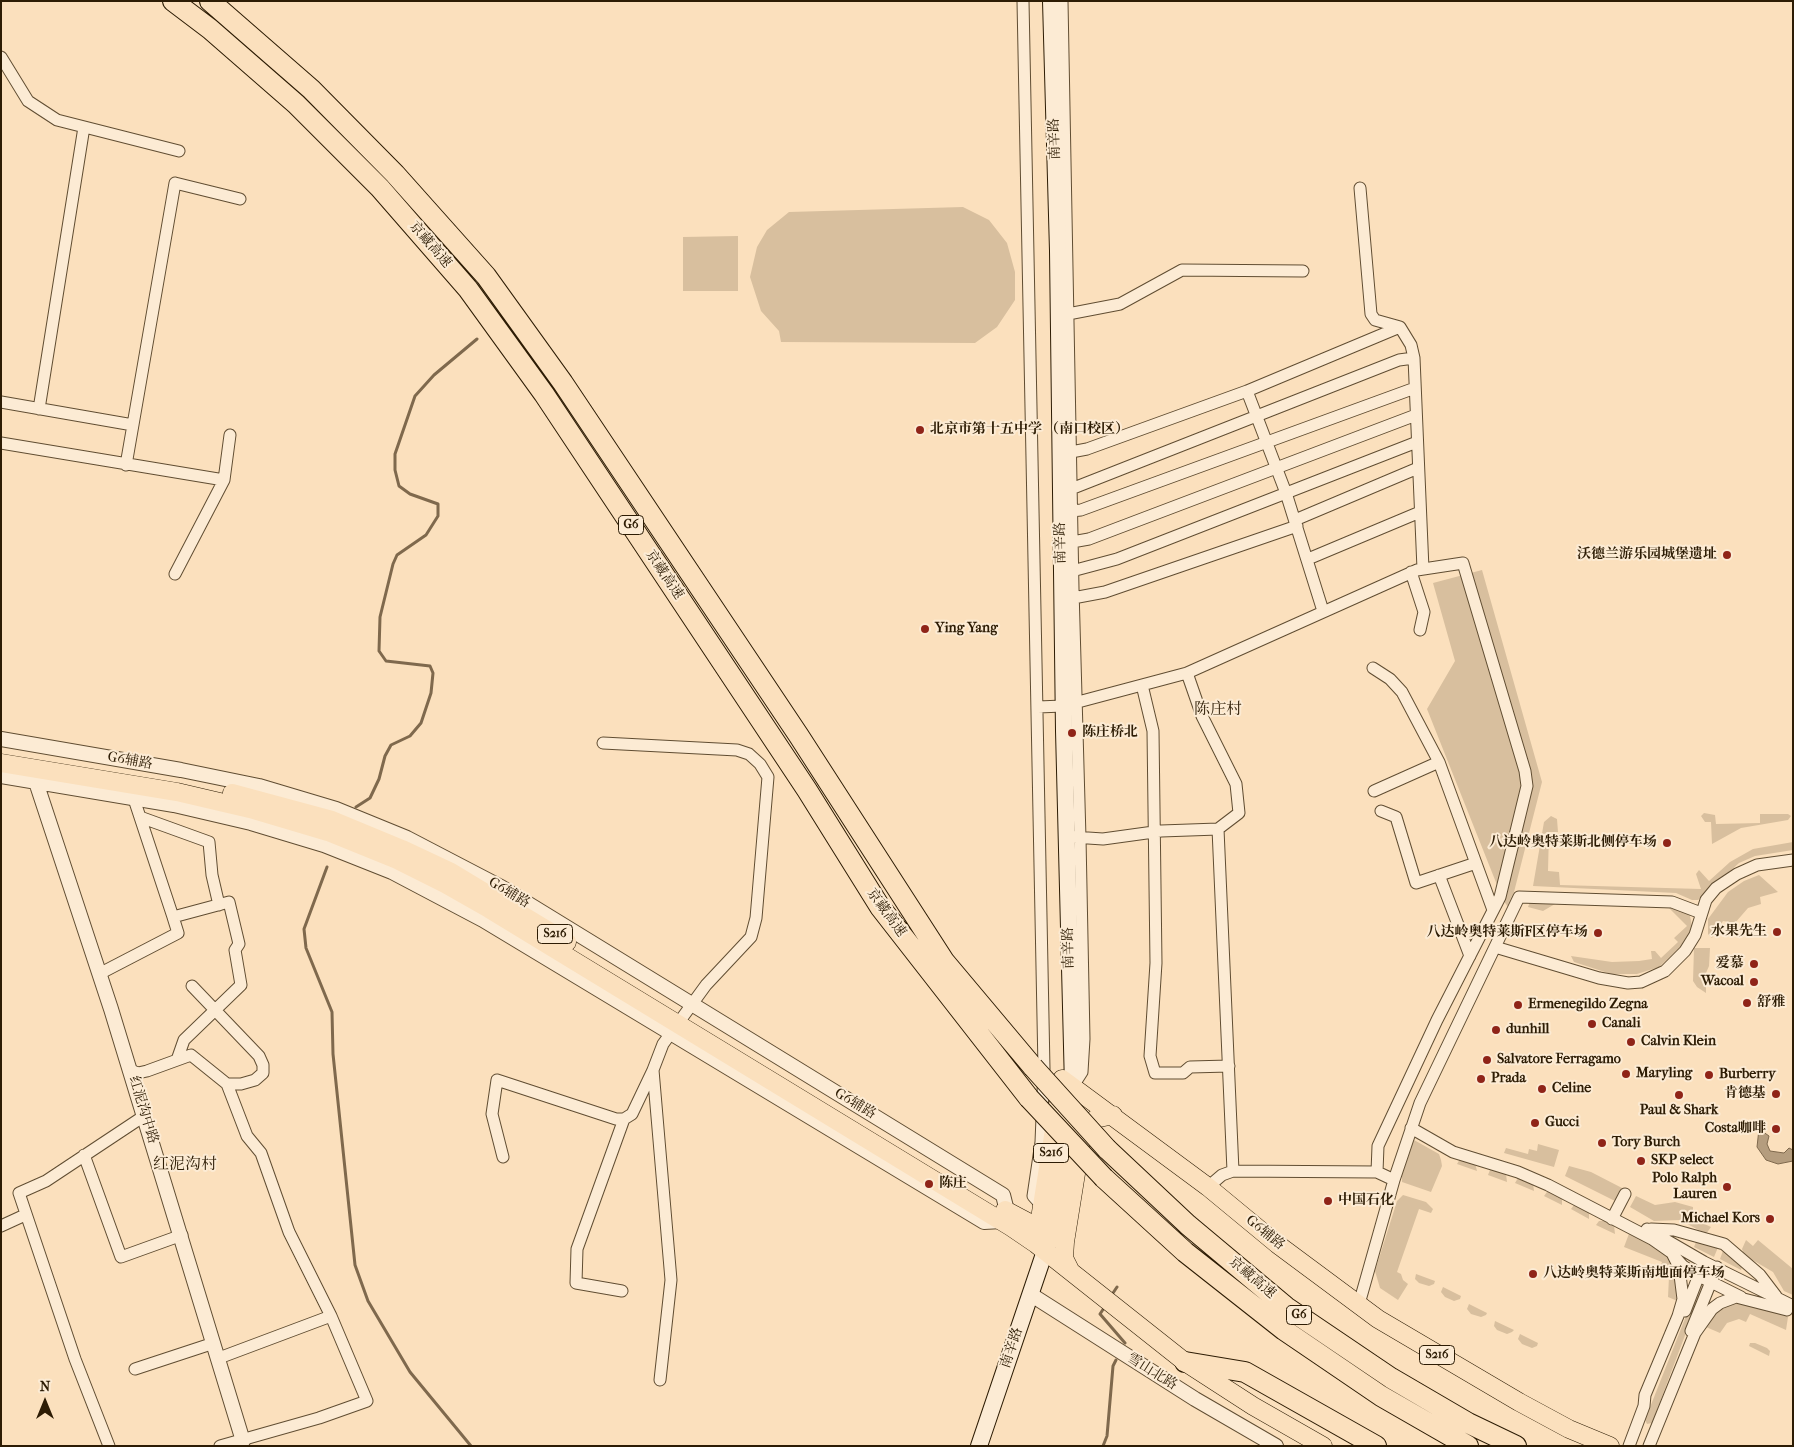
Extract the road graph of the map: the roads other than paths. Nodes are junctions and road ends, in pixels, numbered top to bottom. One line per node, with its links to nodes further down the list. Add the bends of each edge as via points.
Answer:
1 (173, 1): 132 (highway, 京藏高速 / G6, bridge, via 296,104 380,188 468,289 571,435 807,790 880,907 1029,1098 1104,1178 1185,1252 1284,1330 1381,1396)
2 (210, 1): 80 (highway, 京藏高速 / G6, via 311,89 395,174 486,276 568,392 944,961)
3 (1023, 1): 50 (street)
4 (1040, 1): 49 (main road, 南辛路)
5 (1051, 1): 49 (main road, 南辛路)
6 (1062, 1): 13 (street)
7 (1, 57): 8 (street, via 28,101 57,120)
8 (84, 127): 9 (street); 19 (street)
9 (179, 151)
10 (1360, 188): 14 (street, via 1370,314 1375,320)
11 (240, 199): 22 (street, via 175,183)
12 (1303, 271): 13 (street, via 1182,270 1120,304)
13 (1068, 314): 27 (street)
14 (1400, 326): 15 (street); 17 (street)
15 (1414, 358): 16 (street); 21 (street, via 1399,360)
16 (1415, 388): 20 (street); 26 (street)
17 (1247, 391): 21 (street); 27 (street, via 1087,449)
18 (1, 402): 19 (street)
19 (39, 409): 22 (street)
20 (1416, 415): 24 (street); 29 (street)
21 (1256, 416): 26 (street); 32 (street)
22 (133, 425): 28 (street)
23 (230, 435): 31 (street)
24 (1417, 442): 30 (street); 33 (street)
25 (1, 443): 28 (street)
26 (1266, 443): 29 (street); 34 (street)
27 (1070, 452): 32 (street)
28 (126, 465): 31 (street)
29 (1276, 468): 33 (street); 37 (street, via 1089,539)
30 (1418, 468): 35 (street); 36 (street)
31 (224, 480): 42 (street)
32 (1071, 489): 34 (street)
33 (1286, 493): 36 (street); 40 (street, via 1117,559)
34 (1071, 512): 37 (street)
35 (1420, 512): 38 (street); 39 (street)
36 (1296, 523): 38 (street); 43 (street, via 1105,592)
37 (1072, 542): 40 (street)
38 (1308, 559): 44 (street)
39 (1423, 569): 41 (street); 69 (street, via 1463,563 1527,779 1500,897)
40 (1072, 571): 43 (street)
41 (1411, 572): 44 (street); 45 (street, via 1424,612)
42 (175, 574)
43 (1073, 598): 49 (street)
44 (1323, 611): 47 (street)
45 (1420, 630)
46 (1373, 668): 55 (street, via 1402,692)
47 (1187, 673): 48 (street); 62 (street, via 1202,716 1236,784 1239,813)
48 (1142, 684): 49 (street); 63 (street, via 1153,731)
49 (1064, 705): 50 (street); 64 (main road, 南辛路); 83 (main road, 南辛路)
50 (1038, 707): 80 (street)
51 (1, 739): 77 (street, G6辅路 / S216, via 259,786 336,809 407,838 456,862)
52 (603, 743): 77 (street, via 737,750 749,754 768,777 756,918 751,937 706,985)
53 (1, 751): 77 (main road, G6辅路 / S216, via 179,781 256,798 332,820 451,872)
54 (1, 762): 77 (main road, G6辅路 / S216, via 177,792 328,832 398,860 445,884)
55 (1439, 762): 58 (street); 66 (street)
56 (1, 776): 57 (street, G6辅路 / S216)
57 (36, 782): 59 (street, G6辅路 / S216); 74 (street, 红泥沟中路)
58 (1374, 792)
59 (134, 798): 61 (street); 77 (street, G6辅路 / S216, via 251,823 324,845 392,872)
60 (1381, 810): 67 (street, via 1396,817 1416,883)
61 (140, 817): 68 (street, via 209,842); 71 (street)
62 (1218, 828): 63 (street); 79 (street)
63 (1154, 832): 64 (street, via 1103,839); 79 (street, via 1156,963 1150,1056 1155,1073 1183,1073 1190,1067)
64 (1073, 837): 83 (main road, 南辛路)
65 (1793, 860): 70 (street, via 1757,865 1737,874 1716,888)
66 (1476, 863): 67 (street); 69 (street)
67 (1440, 876): 73 (street)
68 (219, 905): 71 (street); 76 (street, via 229,902 240,944 235,950 242,986)
69 (1493, 910): 73 (street)
70 (1701, 913): 72 (street, via 1672,902 1519,897); 72 (street, via 1695,935 1685,951 1664,972 1641,982 1599,978)
71 (173, 917): 74 (street, via 178,933)
72 (1496, 947): 88 (street, via 1420,1103)
73 (1470, 956): 92 (street, via 1378,1146)
74 (100, 974): 81 (street, 红泥沟中路)
75 (192, 986): 76 (street)
76 (215, 1010): 78 (street, via 184,1040); 84 (street, via 259,1056 263,1065 263,1073 255,1080)
77 (682, 1019): 82 (street, via 663,1044); 98 (main road, G6辅路 / S216); 98 (street, G6辅路 / S216, via 1003,1195)
78 (177, 1060): 81 (street, via 138,1073); 84 (street, via 191,1055)
79 (1229, 1066): 91 (street)
80 (1038, 1068): 83 (street); 96 (street, via 1041,1142 1033,1196); 133 (highway, 京藏高速 / G6, bridge, via 1107,1149 1188,1225 1286,1307 1391,1378 1468,1423)
81 (130, 1070): 86 (street, 红泥沟中路)
82 (653, 1070): 87 (street, via 632,1114); 122 (street, via 671,1280)
83 (1068, 1082): 85 (main road, G6辅路 / S216); 96 (main road, S216); 103 (main road, via 1055,1221)
84 (227, 1084): 117 (street, via 247,1136 261,1153 289,1232)
85 (1113, 1115): 94 (main road, G6辅路 / S216); 107 (main road, via 1095,1119 1082,1136 1065,1242 1064,1258)
86 (144, 1116): 89 (street); 102 (street, 红泥沟中路)
87 (624, 1119): 90 (street, via 497,1080 492,1114); 110 (street, via 577,1249 576,1283)
88 (1413, 1124): 93 (street); 99 (street, via 1449,1144 1535,1172)
89 (84, 1155): 97 (street, via 46,1181 19,1194); 102 (street, via 121,1257)
90 (503, 1157)
91 (1233, 1171): 92 (street); 94 (street, via 1222,1175)
92 (1377, 1172): 93 (street)
93 (1394, 1180): 114 (street)
94 (1208, 1187): 114 (main road, G6辅路 / S216, via 1277,1244)
95 (1625, 1194): 99 (street)
96 (1042, 1206): 103 (main road, S216)
97 (25, 1215): 100 (street); 126 (street)
98 (1005, 1216): 103 (main road, G6辅路 / S216)
99 (1614, 1216): 101 (street); 104 (street)
100 (1, 1226)
101 (1645, 1228): 105 (street); 113 (street, via 1674,1230 1724,1244 1760,1275)
102 (182, 1236): 118 (street, 红泥沟中路)
103 (1040, 1241): 107 (main road, G6辅路 / S216); 111 (main road, 南辛路)
104 (1672, 1253): 108 (street, via 1683,1266); 123 (street, via 1679,1267 1682,1299)
105 (1704, 1262): 106 (street); 108 (street)
106 (1717, 1267): 109 (street); 113 (street)
107 (1070, 1270): 120 (main road, G6辅路 / S216)
108 (1699, 1276): 109 (street); 123 (street, via 1652,1398)
109 (1710, 1282): 112 (street); 124 (street, via 1665,1398)
110 (622, 1291)
111 (1030, 1294): 128 (main road, 南辛路); 129 (street, 雪山北路, via 1195,1399)
112 (1742, 1297): 116 (street); 124 (street, via 1720,1303 1709,1312 1695,1333)
113 (1779, 1299): 115 (street)
114 (1359, 1304): 134 (main road, G6辅路 / S216, via 1519,1402 1569,1429)
115 (1793, 1306)
116 (1793, 1313)
117 (331, 1316): 119 (street); 125 (street, via 367,1401)
118 (214, 1342): 119 (street, 红泥沟中路); 121 (street)
119 (219, 1358): 125 (street, 红泥沟中路)
120 (1185, 1362): 130 (main road, G6辅路 / S216); 131 (highway, via 1246,1372)
121 (135, 1369)
122 (660, 1380)
123 (1644, 1406): 135 (street)
124 (1665, 1406): 136 (street)
125 (243, 1441): 127 (street)
126 (108, 1446)
127 (220, 1446)
128 (979, 1446)
129 (1276, 1446)
130 (1322, 1446)
131 (1376, 1446)
132 (1468, 1446)
133 (1516, 1446)
134 (1610, 1446)
135 (1629, 1446)
136 (1649, 1446)

